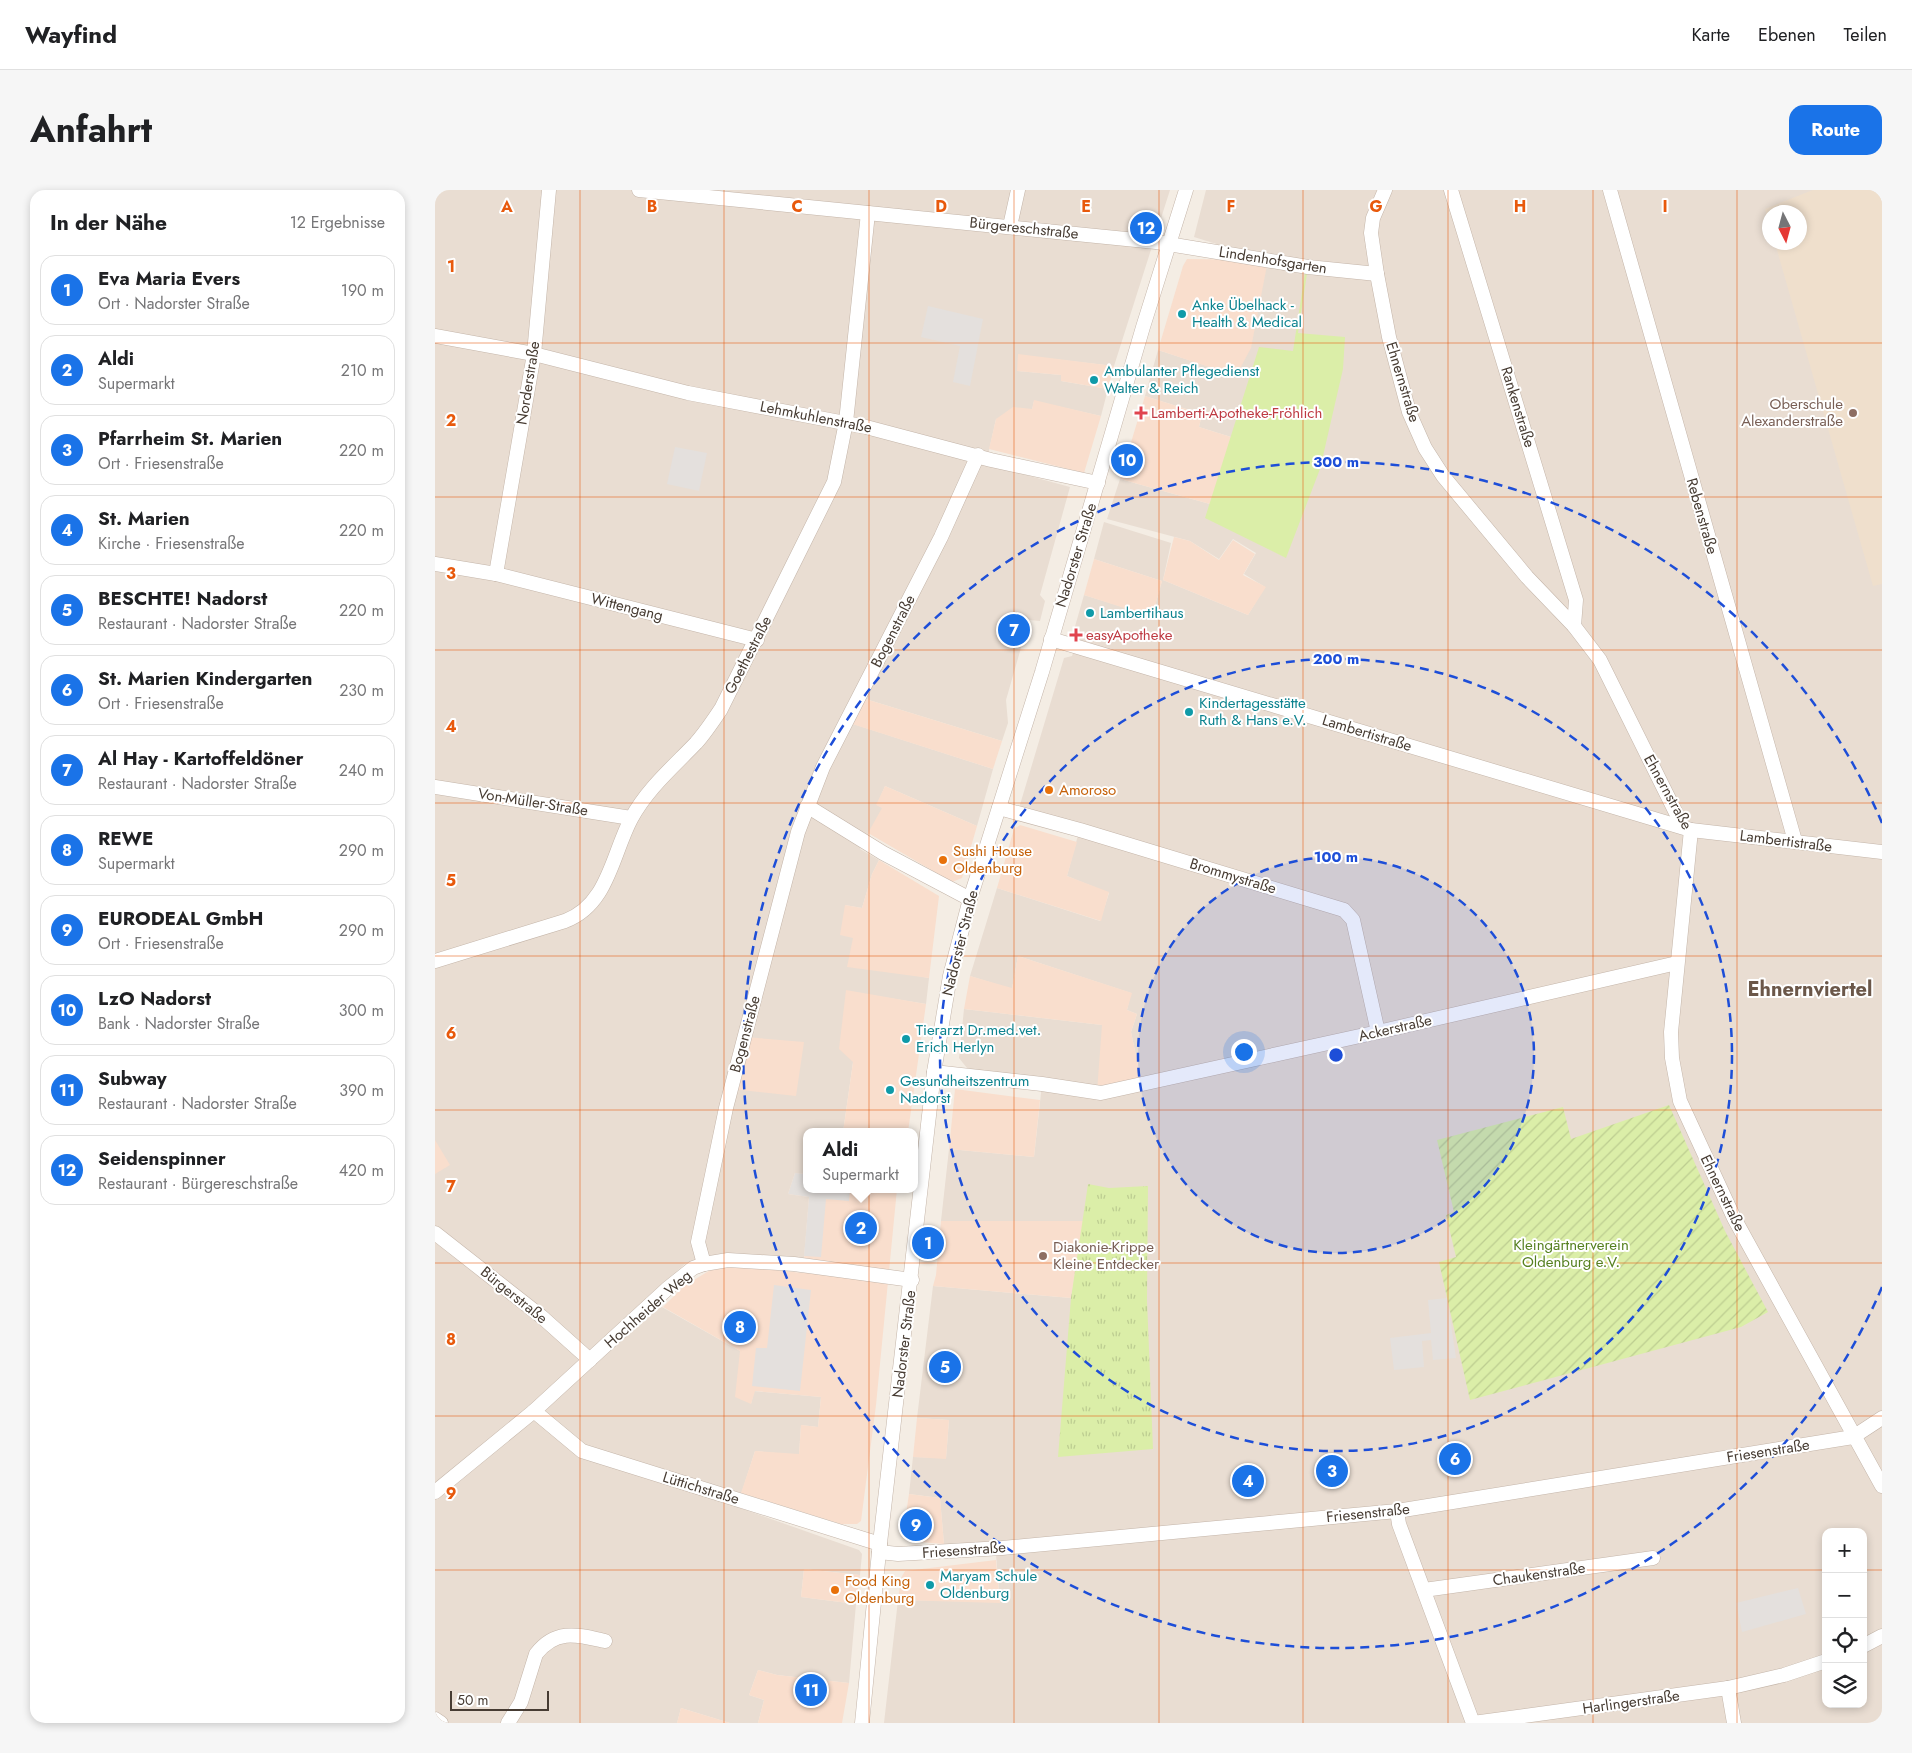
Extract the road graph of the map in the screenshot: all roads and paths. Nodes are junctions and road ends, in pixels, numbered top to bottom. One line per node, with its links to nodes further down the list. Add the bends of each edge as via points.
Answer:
1 (549, 190): 15 (street, Norderstraße)
2 (639, 190): 9 (street, Bürgereschstraße)
3 (785, 190): 9 (street)
4 (1018, 190): 11 (street)
5 (1186, 190): 12 (street, Nadorster Straße)
6 (1385, 190): 13 (street, Ehnernstraße, via 1373,218 1371,233)
7 (1451, 190): 21 (street, Rankenstraße, via 1576,600)
8 (1610, 190): 29 (street, Rebenstraße)
9 (784, 204): 10 (street, Bürgereschstraße)
10 (868, 213): 11 (street, Bürgereschstraße); 16 (street, Goethestraße)
11 (1010, 226): 12 (street, Bürgereschstraße)
12 (1169, 244): 13 (street, Lindenhofsgarten, via 1308,267); 18 (street, Nadorster Straße)
13 (1377, 274): 21 (street, Ehnernstraße, via 1389,338 1409,412 1425,448 1443,476 1509,555)
14 (435, 336): 15 (street, Lehmkuhlenstraße)
15 (534, 354): 16 (street, Lehmkuhlenstraße, via 688,393); 20 (street, Norderstraße)
16 (846, 422): 17 (street, Lehmkuhlenstraße); 23 (street, Goethestraße, via 833,482)
17 (978, 456): 18 (street, Lehmkuhlenstraße); 25 (street, Bogenstraße, via 941,537 823,767)
18 (1098, 483): 22 (street, Nadorster Straße)
19 (435, 564): 20 (street, Wittengang)
20 (496, 574): 23 (street, Wittengang)
21 (1574, 626): 28 (street, Ehnernstraße, via 1600,660)
22 (1051, 639): 26 (street, Nadorster Straße); 28 (street, Lambertistraße)
23 (757, 640): 27 (street, Goethestraße, via 721,709 705,732 662,777)
24 (435, 787): 27 (street, Von-Müller-Straße)
25 (807, 806): 31 (street, via 891,858); 37 (street, Bogenstraße, via 726,1108 698,1242)
26 (999, 808): 31 (street, Nadorster Straße); 34 (street, Brommystraße, via 1344,910 1353,920)
27 (631, 818): 32 (street, Goethestraße, via 602,888 585,911 565,921)
28 (1687, 829): 29 (street, Lambertistraße); 33 (street, Ehnernstraße)
29 (1795, 841): 30 (street, Lambertistraße)
30 (1882, 852)
31 (970, 899): 35 (street, Nadorster Straße, via 950,976)
32 (435, 961)
33 (1677, 963): 34 (street, Ackerstraße); 42 (street, Ehnernstraße, via 1671,1032 1679,1101 1734,1218)
34 (1378, 1032): 35 (street, Ackerstraße, via 1101,1093)
35 (934, 1072): 38 (street, Nadorster Straße)
36 (435, 1233): 39 (street, Bürgerstraße, via 542,1317)
37 (704, 1264): 38 (street, Hochheider Weg, via 728,1260 794,1264); 39 (street, Hochheider Weg, via 668,1288)
38 (912, 1280): 46 (street, Nadorster Straße)
39 (590, 1360): 40 (street, Hochheider Weg)
40 (534, 1411): 44 (street, Hochheider Weg); 46 (street, Lüttichstraße, via 582,1451)
41 (1882, 1418): 42 (street)
42 (1853, 1437): 43 (street, Ehnernstraße); 45 (street, Friesenstraße)
43 (1882, 1486)
44 (435, 1492)
45 (1397, 1511): 46 (street, Friesenstraße, via 1021,1546 898,1554); 48 (street)
46 (879, 1548): 57 (street, Nadorster Straße)
47 (1653, 1558): 48 (street, Chaukenstraße)
48 (1424, 1590): 58 (street)
49 (1882, 1636): 51 (street)
50 (605, 1641): 56 (street, via 573,1634 561,1636 541,1647 521,1702)
51 (1867, 1644)
52 (1822, 1662): 53 (street, Harlingerstraße)
53 (1729, 1688): 58 (street, Harlingerstraße); 59 (street)
54 (435, 1719): 55 (street)
55 (441, 1723)
56 (508, 1723)
57 (862, 1723)
58 (1473, 1723)
59 (1734, 1723)

